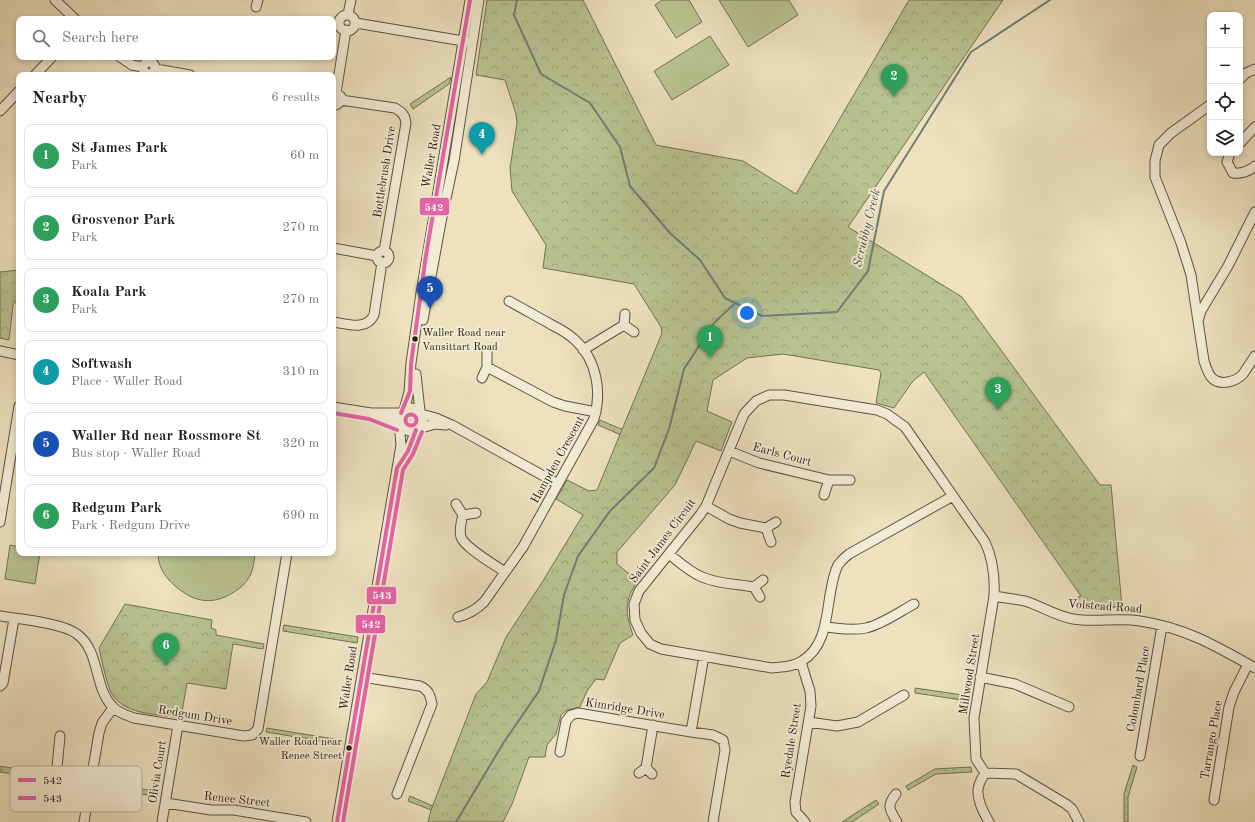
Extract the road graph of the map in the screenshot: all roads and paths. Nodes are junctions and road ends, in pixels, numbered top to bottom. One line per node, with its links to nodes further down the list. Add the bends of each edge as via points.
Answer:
1 (55, 0): 6 (street)
2 (351, 0): 5 (street)
3 (470, 0): 9 (street, Waller Road)
4 (479, 0): 9 (street, Waller Road)
5 (348, 14): 7 (street, via 354,17); 8 (street, via 340,21 341,27)
6 (72, 16)
7 (356, 23): 8 (street, via 353,29); 9 (street)
8 (346, 30): 17 (street)
9 (468, 42): 23 (street, Waller Road); 24 (street, Waller Road)
10 (49, 60): 14 (street)
11 (124, 60): 13 (street)
12 (1255, 69): 16 (street)
13 (149, 71): 15 (street)
14 (38, 72)
15 (159, 72)
16 (1243, 76)
17 (336, 93)
18 (16, 94): 21 (street)
19 (336, 99): 31 (street, Bottlebrush Drive, via 395,108 405,116 406,123)
20 (1207, 107): 34 (street, via 1159,145 1155,161 1155,177 1191,275)
21 (0, 111)
22 (1255, 127): 25 (street)
23 (449, 128): 24 (street); 29 (street, Waller Road)
24 (459, 129): 29 (street, Waller Road, via 454,161)
25 (1243, 140)
26 (1229, 156): 27 (street, via 1227,162 1233,173 1249,172)
27 (1255, 166)
28 (1255, 212): 34 (street)
29 (438, 217): 46 (street, Waller Road, via 421,293 411,363 410,392); 49 (street, Waller Road, via 416,362)
30 (336, 248): 31 (street)
31 (381, 256): 35 (street, Bottlebrush Drive, via 374,315 371,320 367,324 356,326)
32 (509, 301): 38 (street, Hampden Crescent, via 564,332)
33 (625, 314): 36 (street)
34 (1197, 322): 42 (street, via 1204,361 1213,380 1232,382 1242,375)
35 (336, 323)
36 (624, 325): 37 (street); 38 (street)
37 (634, 332)
38 (583, 350): 47 (street, Hampden Crescent, via 590,360 596,380)
39 (0, 351): 41 (street)
40 (487, 352): 43 (street)
41 (16, 354)
42 (1255, 356)
43 (486, 366): 44 (street); 47 (street, via 553,402)
44 (482, 378)
45 (336, 407): 48 (street)
46 (402, 411): 48 (street); 49 (street, via 412,408); 51 (street, Waller Road, via 399,418)
47 (596, 412): 58 (street, Hampden Crescent)
48 (371, 413): 51 (street)
49 (420, 413): 52 (street); 53 (street, Waller Road, via 423,422)
50 (16, 424): 65 (street)
51 (401, 426): 53 (street, via 408,432); 55 (street, Waller Road)
52 (452, 426): 53 (street, via 435,424); 58 (street)
53 (417, 430): 55 (street, Waller Road)
54 (729, 451): 56 (street, Earls Court, via 759,463); 60 (street, Saint James Circuit, via 744,414 756,402 769,396 784,395 877,410 888,414 905,427); 62 (street, Saint James Circuit)
55 (397, 468): 85 (street, Waller Road)
56 (829, 480): 57 (street, Earls Court); 59 (street)
57 (850, 480)
58 (558, 484): 71 (street, Hampden Crescent, via 523,547)
59 (824, 495)
60 (953, 496): 74 (street, Saint James Circuit, via 990,553 995,582); 81 (street, via 849,554 839,564 833,577)
61 (456, 504): 64 (street)
62 (706, 506): 67 (street, via 729,519); 69 (street, Saint James Circuit)
63 (476, 512): 64 (street)
64 (463, 515): 71 (street, via 460,530 466,545)
65 (0, 522)
66 (776, 522): 67 (street)
67 (766, 528): 68 (street)
68 (771, 542)
69 (669, 554): 73 (street, via 702,577); 82 (street, Saint James Circuit, via 639,591 634,604 635,620 650,644 661,649)
70 (287, 556): 92 (street, Redgum Drive, via 258,729 252,735 244,736)
71 (505, 572): 78 (street, Hampden Crescent, via 478,608)
72 (763, 580): 73 (street)
73 (754, 587): 75 (street)
74 (994, 596): 80 (street, Volstead Road, via 1025,601 1053,614 1074,619 1120,619); 86 (street, Millwood Street)
75 (760, 597)
76 (914, 604): 81 (street, via 866,628 854,630)
77 (0, 616): 79 (street)
78 (458, 617)
79 (14, 619): 87 (street, via 3,683); 90 (street, via 63,627 77,634 93,655 101,686)
80 (1162, 626): 84 (street, Volstead Road, via 1204,640); 97 (street, Colombard Place)
81 (825, 627): 83 (street, via 818,645)
82 (704, 656): 83 (street, Saint James Circuit, via 772,668); 94 (street)
83 (801, 662): 91 (street, Ryedale Street, via 810,691)
84 (1251, 666): 104 (street, Tarrango Place, via 1234,692 1229,706)
85 (362, 677): 102 (street, via 420,686 428,690 431,697 432,704); 111 (street, Waller Road)
86 (980, 677): 89 (street, via 1015,684); 101 (street, Millwood Street, via 974,718 976,759)
87 (0, 686)
88 (904, 695): 91 (street, via 858,722 837,726)
89 (1069, 707)
90 (113, 708): 92 (street, Redgum Drive, via 134,718); 99 (street, via 102,723)
91 (809, 722): 113 (street, Ryedale Street, via 795,802 796,812)
92 (178, 725): 105 (street, Olivia Court)
93 (653, 725): 94 (street, Kimridge Drive); 96 (street, Kimridge Drive, via 578,713 571,715 566,721); 100 (street)
94 (691, 732): 112 (street, Kimridge Drive, via 713,735 723,740 725,750)
95 (60, 736): 98 (street)
96 (560, 752)
97 (1140, 756)
98 (58, 766)
99 (94, 766)
100 (645, 772)
101 (985, 773): 115 (street, via 978,786 978,797); 116 (street, via 1016,774 1066,804)
102 (397, 794)
103 (896, 794): 114 (street, via 891,800 890,810)
104 (1214, 800)
105 (166, 803): 107 (street, Renee Street, via 211,810 234,810); 109 (street, Olivia Court)
106 (86, 812): 108 (street)
107 (250, 817): 110 (street, Renee Street)
108 (84, 822)
109 (162, 822)
110 (306, 822)
111 (337, 822)
112 (713, 822)
113 (805, 822)
114 (897, 822)
115 (989, 822)
116 (1080, 822)

